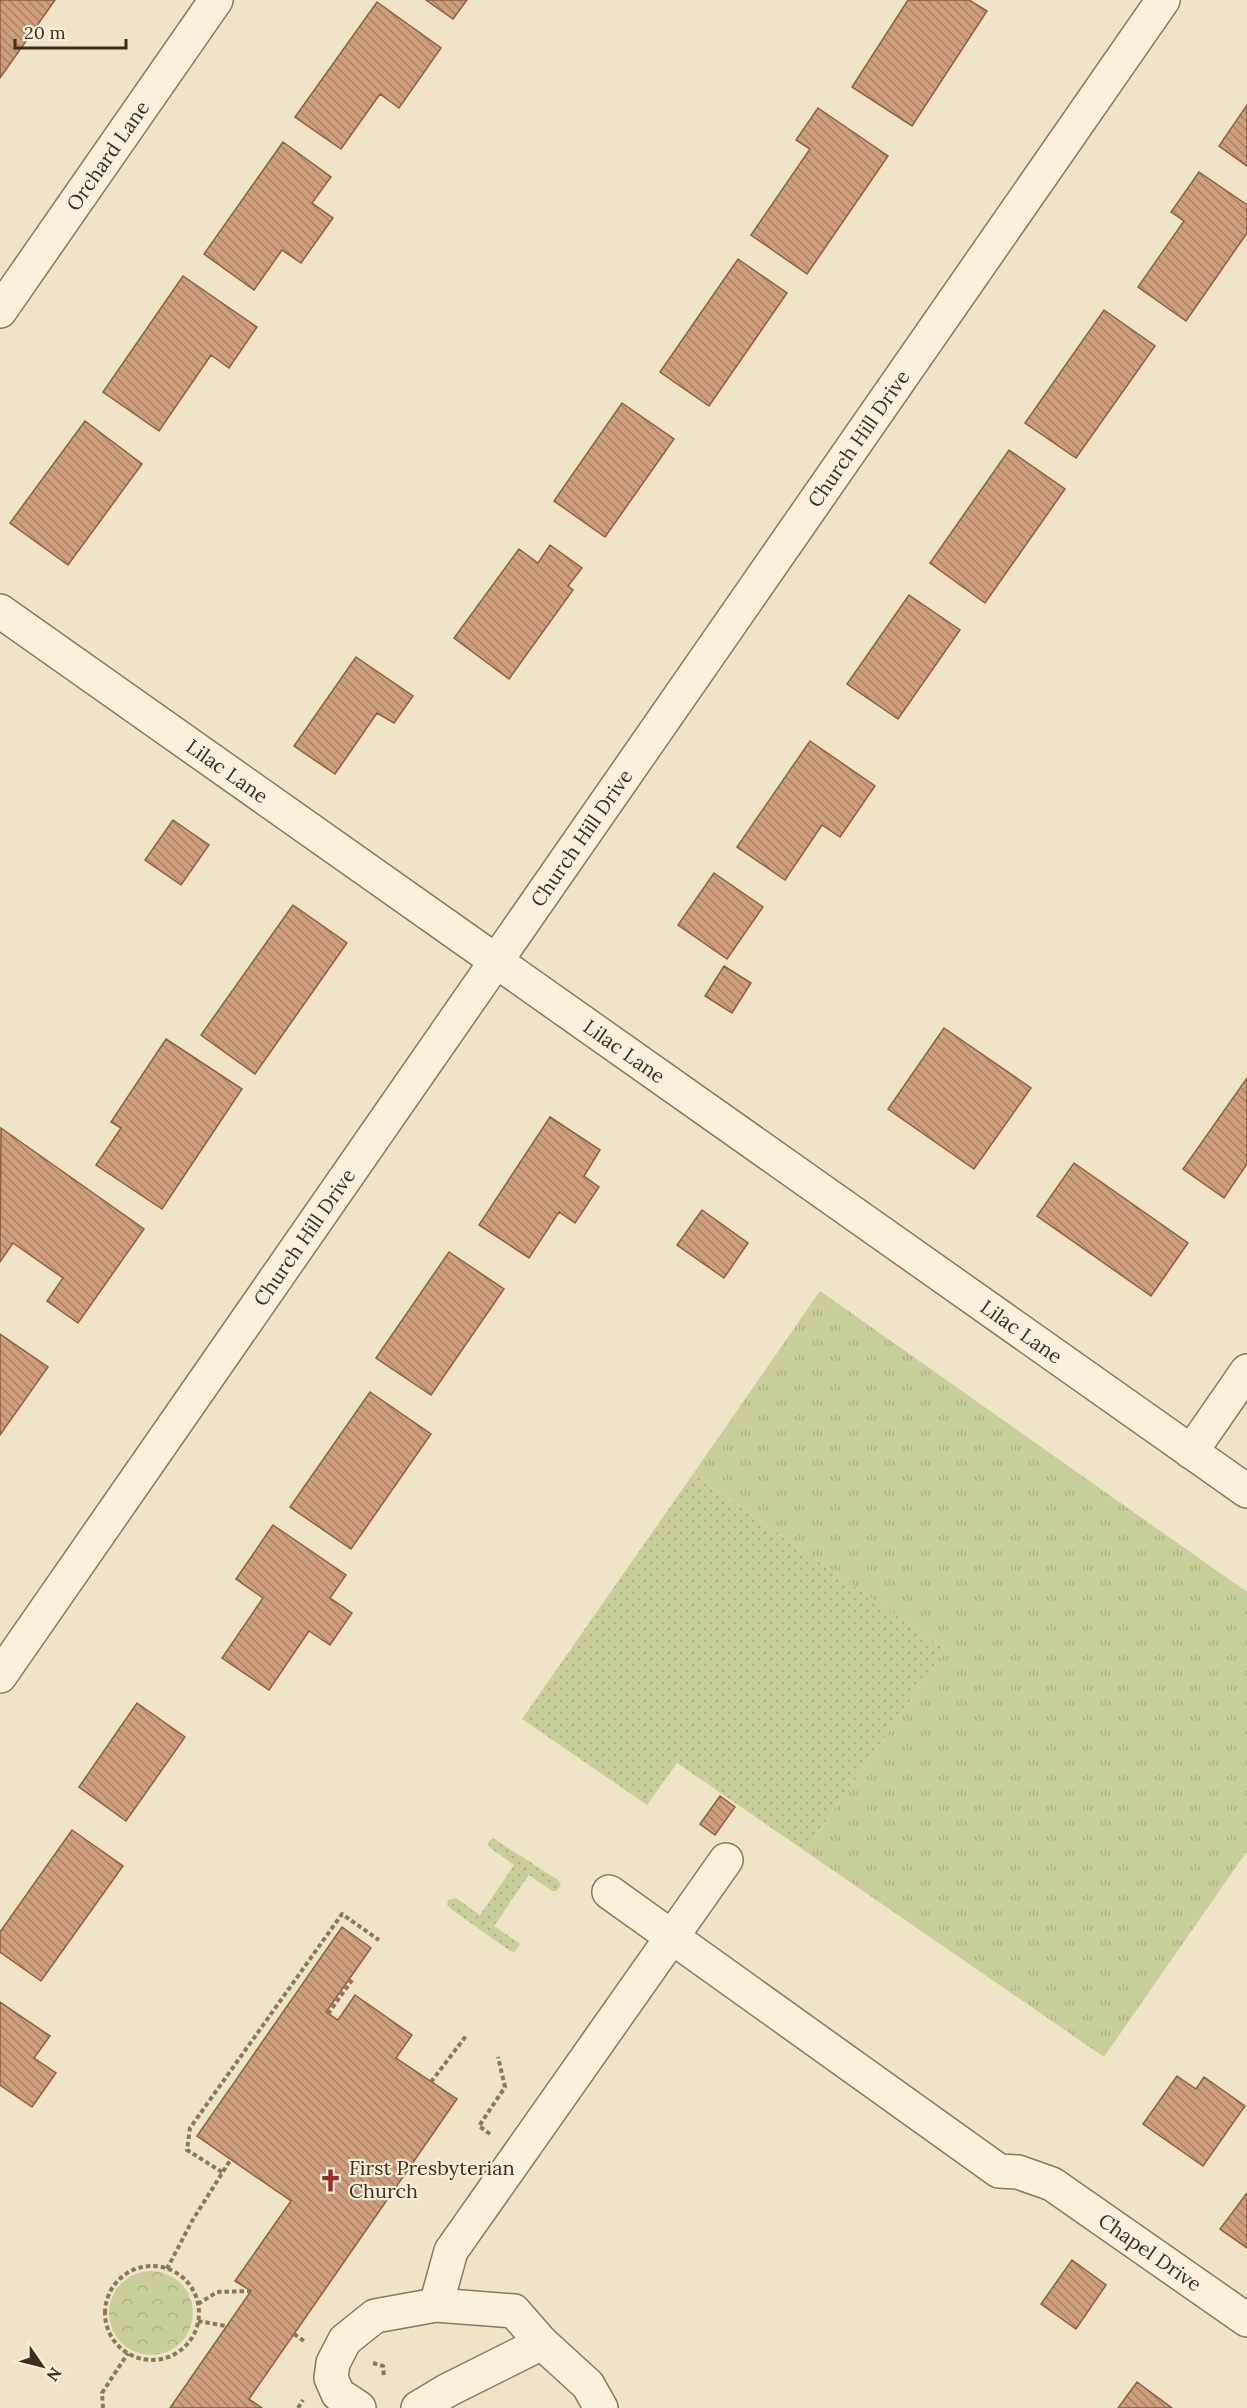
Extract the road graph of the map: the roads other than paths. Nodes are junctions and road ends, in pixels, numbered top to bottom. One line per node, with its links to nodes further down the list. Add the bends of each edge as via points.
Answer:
1 (216, 0): 3 (street, Orchard Lane)
2 (1162, 0): 5 (street, Church Hill Drive)
3 (0, 311)
4 (0, 610): 5 (street, Lilac Lane)
5 (496, 961): 7 (street, Lilac Lane); 9 (street, Church Hill Drive)
6 (1247, 1371): 7 (street)
7 (1191, 1452): 8 (street, Lilac Lane)
8 (1247, 1491)
9 (0, 1676)
10 (726, 1860): 12 (street)
11 (609, 1892): 12 (street, Chapel Drive)
12 (671, 1938): 13 (street, via 452,2251); 14 (street, Chapel Drive, via 999,2171 1018,2172 1052,2184)
13 (436, 2305): 15 (street, via 514,2311); 16 (street, via 375,2316 345,2340 336,2354 331,2378 338,2394)
14 (1247, 2320)
15 (542, 2343): 17 (street); 18 (street, via 588,2385)
16 (358, 2408)
17 (418, 2408)
18 (601, 2408)

